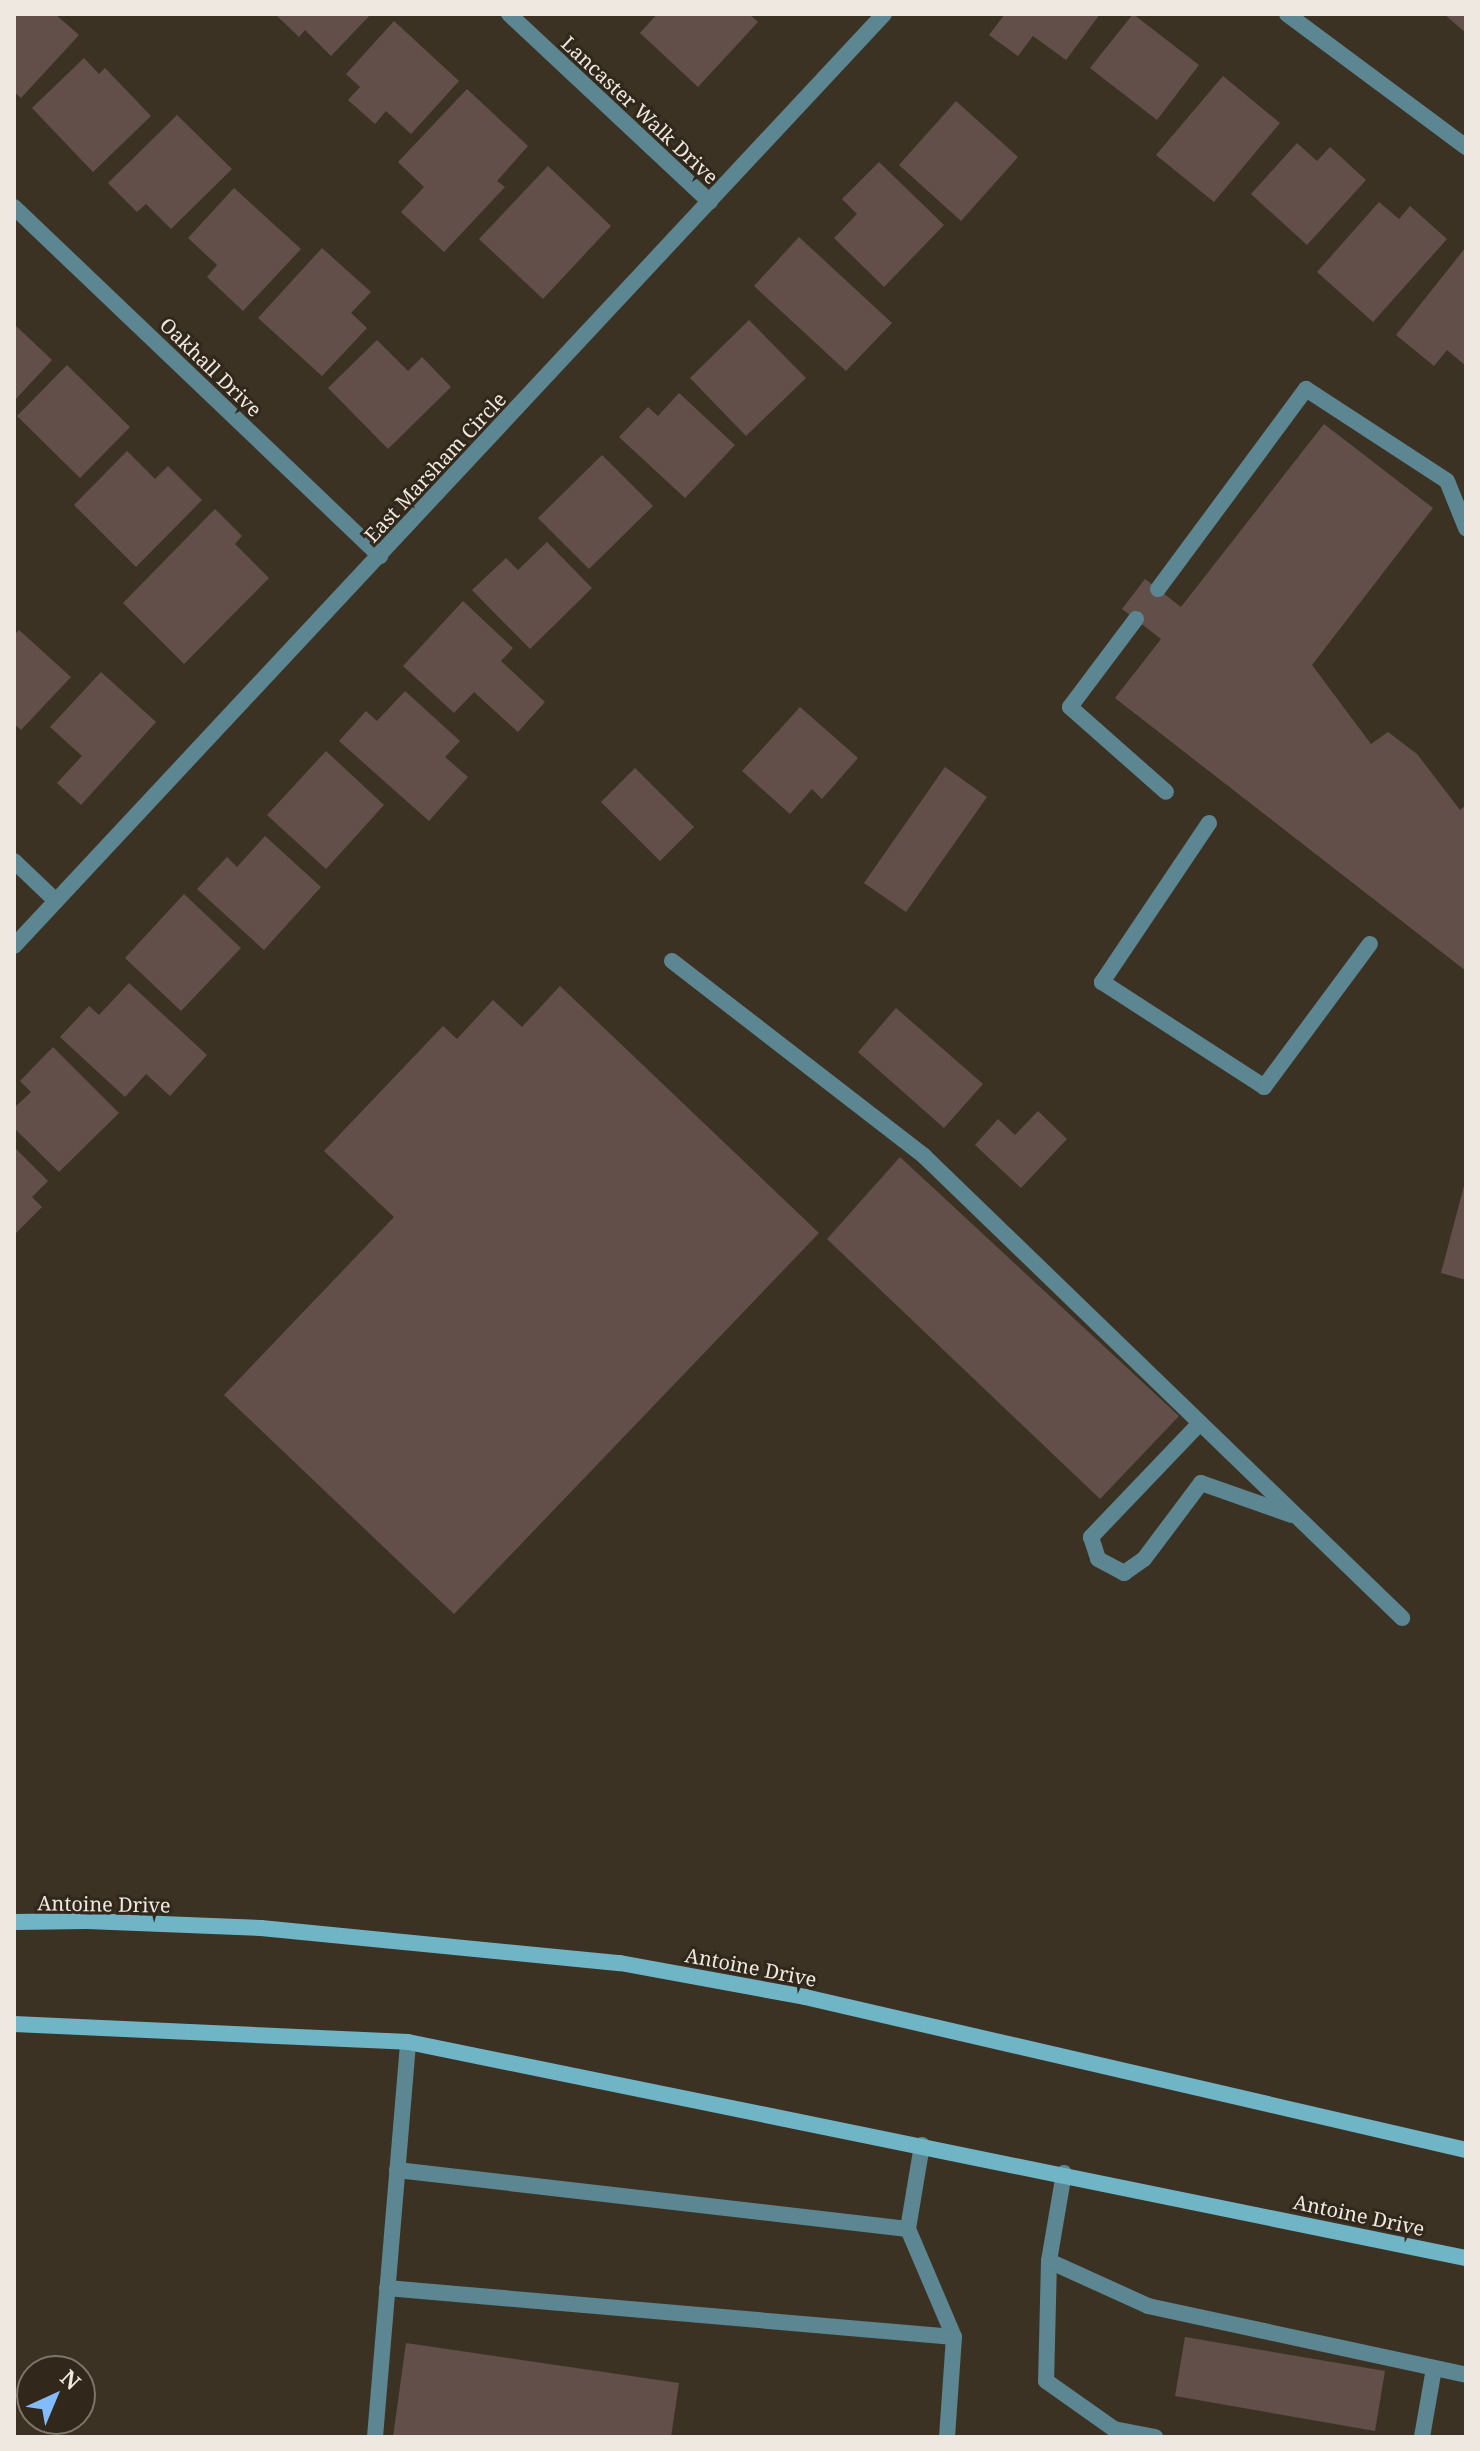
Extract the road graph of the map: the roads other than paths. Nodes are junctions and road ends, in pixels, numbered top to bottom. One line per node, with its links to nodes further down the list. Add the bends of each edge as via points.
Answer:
1 (509, 14): 5 (street, Lancaster Walk Drive)
2 (884, 14): 5 (street, East Marsham Circle)
3 (1287, 14): 4 (street)
4 (1466, 147)
5 (710, 202): 8 (street, East Marsham Circle)
6 (14, 207): 8 (street, Oakhall Drive)
7 (1466, 528): 9 (street, via 1447,481 1306,389)
8 (380, 556): 14 (street, East Marsham Circle)
9 (1158, 589)
10 (1136, 619): 11 (street, via 1070,707)
11 (1166, 792)
12 (1209, 823): 15 (street, via 1102,982 1264,1087)
13 (14, 861): 14 (street)
14 (56, 901): 16 (street, East Marsham Circle)
15 (1370, 944)
16 (14, 946)
17 (672, 961): 18 (street, via 924,1156)
18 (1200, 1423): 19 (street); 19 (street, via 1091,1537 1098,1559 1124,1573 1144,1559 1201,1483)
19 (1297, 1516): 20 (street)
20 (1402, 1618)
21 (14, 1922): 25 (main road, Antoine Drive, via 261,1928 620,1963 805,1997)
22 (14, 2024): 23 (main road, Antoine Drive)
23 (408, 2042): 24 (main road, Antoine Drive); 26 (street)
24 (922, 2145): 27 (main road, Antoine Drive); 28 (street)
25 (1466, 2150)
26 (397, 2170): 28 (street); 31 (street)
27 (1064, 2173): 29 (main road, Antoine Drive); 30 (street)
28 (908, 2229): 32 (street)
29 (1466, 2258)
30 (1049, 2261): 33 (street, via 1148,2306); 37 (street, via 1046,2381 1114,2429)
31 (387, 2288): 32 (street); 35 (street)
32 (954, 2337): 36 (street)
33 (1434, 2368): 34 (street); 38 (street)
34 (1466, 2375)
35 (375, 2437)
36 (947, 2437)
37 (1155, 2437)
38 (1422, 2437)

